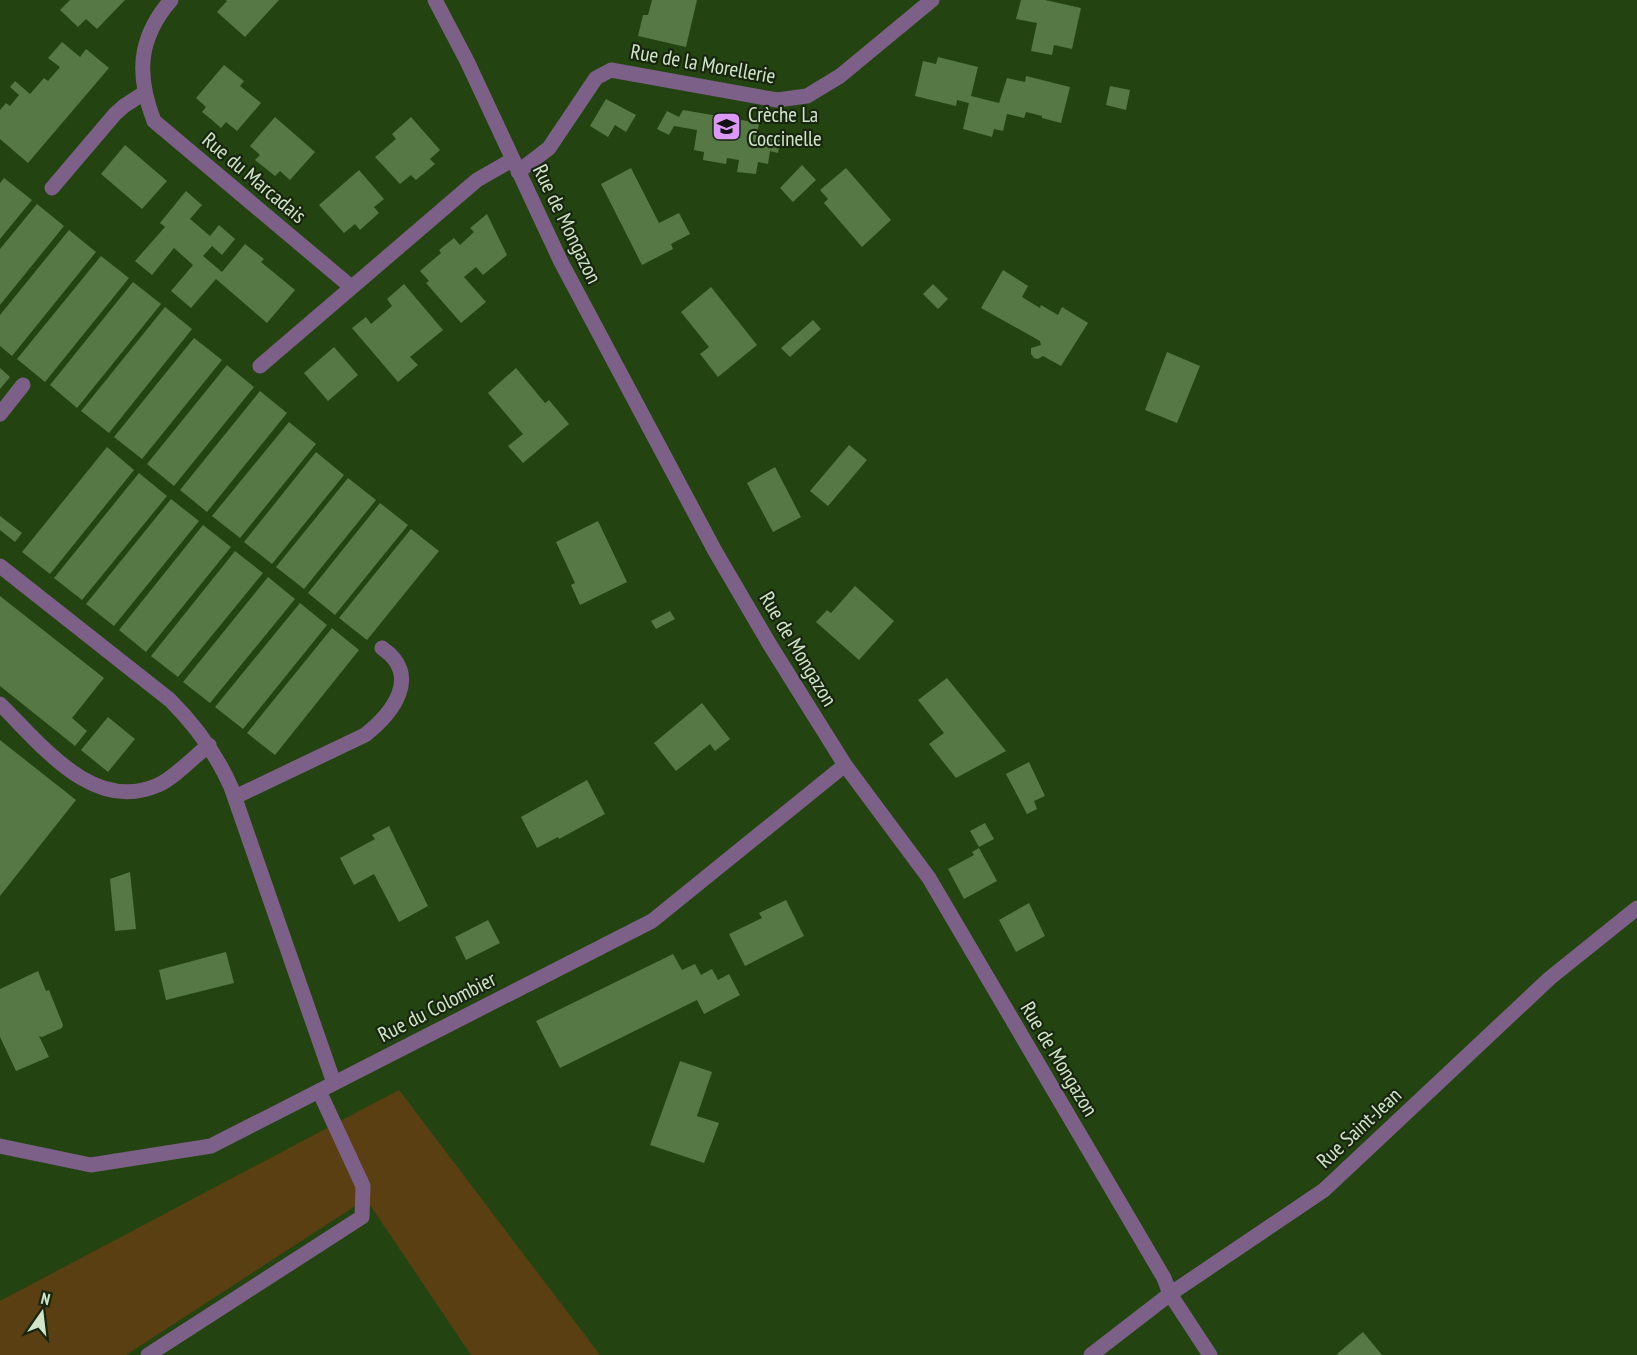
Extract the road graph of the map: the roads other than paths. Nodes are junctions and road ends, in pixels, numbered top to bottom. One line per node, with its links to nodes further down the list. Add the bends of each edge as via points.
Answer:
1 (171, 0): 4 (street, Rue du Marcadais, via 146,43 142,60)
2 (435, 0): 5 (street, Rue de Mongazon)
3 (932, 0): 5 (street, Rue de la Morellerie, via 840,76 807,96 777,100 611,70 596,78 549,148)
4 (144, 93): 6 (street, via 115,114); 7 (street, Rue du Marcadais, via 154,121)
5 (515, 166): 7 (street, via 477,180); 15 (street, Rue de Mongazon, via 561,262 715,551)
6 (52, 188)
7 (350, 286): 8 (street)
8 (260, 366)
9 (23, 385): 10 (street)
10 (0, 414)
11 (0, 566): 14 (street, via 170,700)
12 (382, 648): 16 (street, via 397,661 402,680 397,698 377,726)
13 (0, 704): 14 (street, via 70,771 109,789 143,789 160,784)
14 (209, 745): 16 (street)
15 (844, 765): 18 (street, Rue du Colombier, via 652,921); 21 (street, Rue de Mongazon, via 929,878)
16 (235, 797): 18 (street)
17 (1637, 908): 21 (street, Rue Saint-Jean, via 1550,978 1324,1190)
18 (334, 1083): 19 (street, Rue du Colombier)
19 (319, 1091): 20 (street, Rue du Colombier, via 211,1146 91,1165); 22 (street, via 363,1186 362,1217)
20 (0, 1146)
21 (1170, 1294): 23 (street, Rue Saint-Jean); 24 (street, Rue de Mongazon)
22 (148, 1355)
23 (1092, 1355)
24 (1210, 1355)

